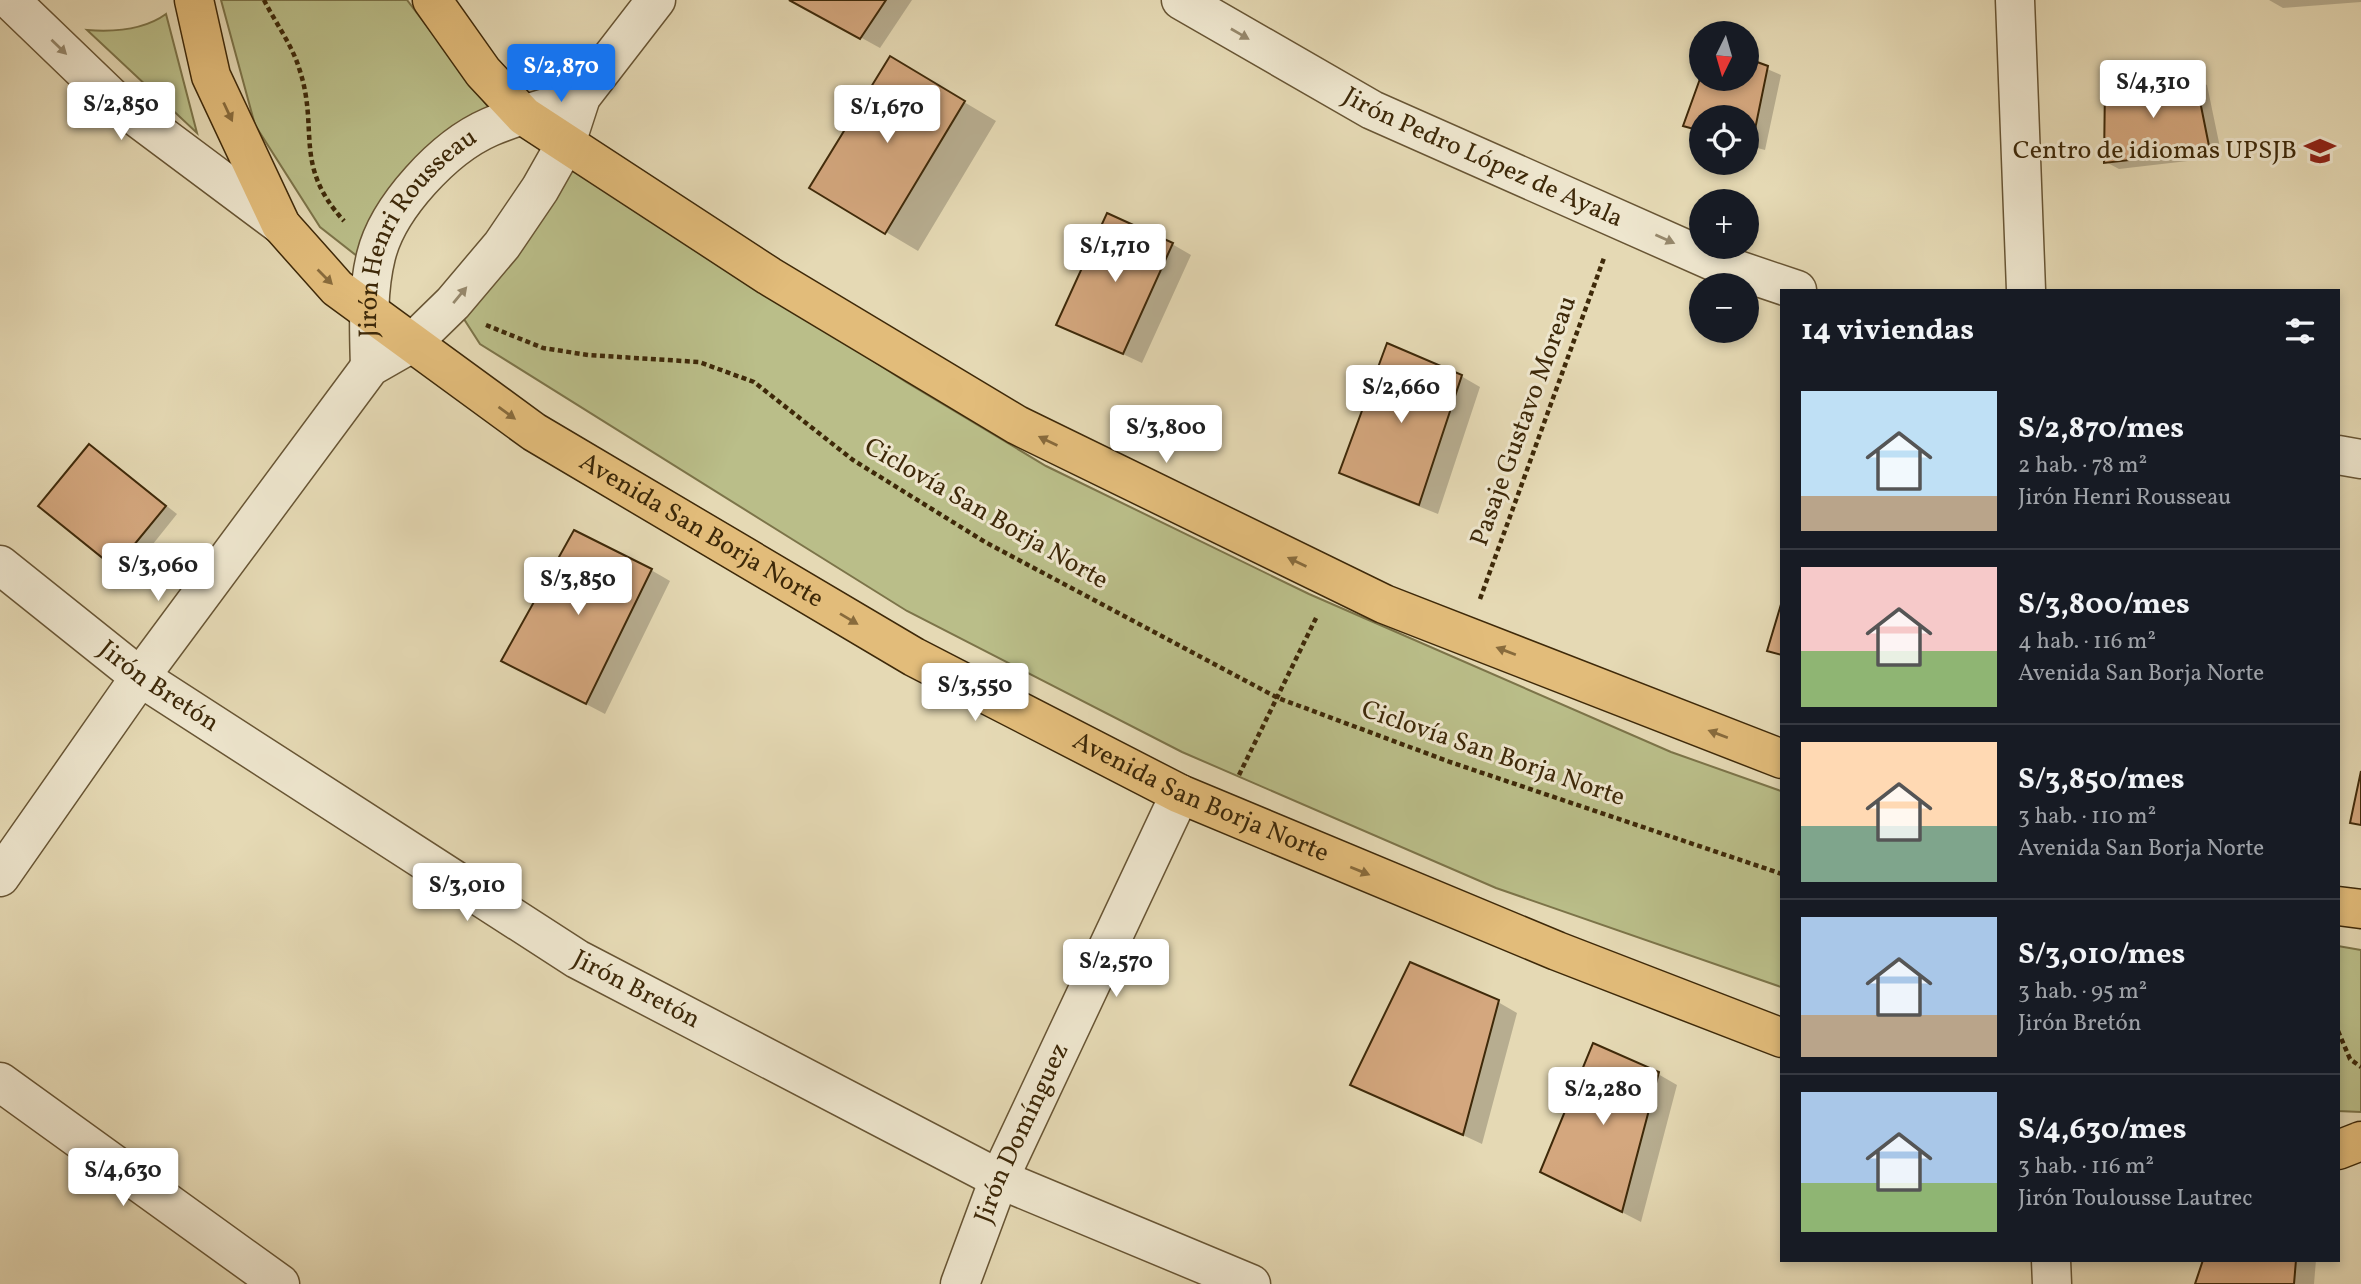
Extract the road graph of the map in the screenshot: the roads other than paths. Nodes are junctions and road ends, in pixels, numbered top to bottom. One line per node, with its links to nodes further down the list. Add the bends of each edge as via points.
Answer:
1 (10, 0): 10 (street, Avenida San Borja Norte, one-way to 10, via 115,100)
2 (194, 0): 10 (main road, Avenida San Borja Norte, one-way to 10, via 211,76)
3 (432, 0): 8 (main road, via 483,72)
4 (656, 0): 7 (street, Jirón Henri Rousseau)
5 (1181, 0): 11 (street, Jirón Pedro López de Ayala, one-way to 11, via 1372,110 1717,262)
6 (2015, 0): 12 (street)
7 (581, 97): 8 (street, Jirón Henri Rousseau); 9 (street, Jirón Henri Rousseau)
8 (524, 116): 9 (main road); 13 (street, Jirón Henri Rousseau, via 489,128 452,149 421,178 376,254)
9 (566, 143): 14 (street, Jirón Henri Rousseau, one-way to 9, via 502,245); 20 (main road, one-way to 9, via 1335,581 1017,425 769,276)
10 (281, 225): 13 (main road, Avenida San Borja Norte, one-way to 13, via 337,288)
11 (1794, 289)
12 (2025, 289)
13 (369, 313): 14 (main road, Avenida San Borja Norte); 15 (street, Jirón Henri Rousseau)
14 (412, 343): 15 (street, Jirón Henri Rousseau); 21 (main road, Avenida San Borja Norte, one-way to 21, via 534,432 867,630)
15 (370, 367): 19 (street, Jirón Henri Rousseau)
16 (2340, 454): 17 (street)
17 (2361, 459)
18 (0, 565): 19 (street, Jirón Bretón)
19 (140, 677): 22 (street, Jirón Henri Rousseau); 29 (street, Jirón Bretón, via 577,959)
20 (1780, 758)
21 (1180, 794): 23 (main road, Avenida San Borja Norte, one-way to 23, via 1557,951); 29 (street, Jirón Domínguez)
22 (0, 877)
23 (1780, 1037)
24 (0, 1082): 31 (street)
25 (2361, 1141): 26 (main road)
26 (2340, 1150)
27 (2340, 1151): 28 (main road)
28 (2361, 1155)
29 (999, 1179): 32 (street, Jirón Domínguez); 33 (street, Jirón Bretón)
30 (2051, 1262): 34 (street)
31 (273, 1282)
32 (960, 1284)
33 (1251, 1284)
34 (2052, 1284)

